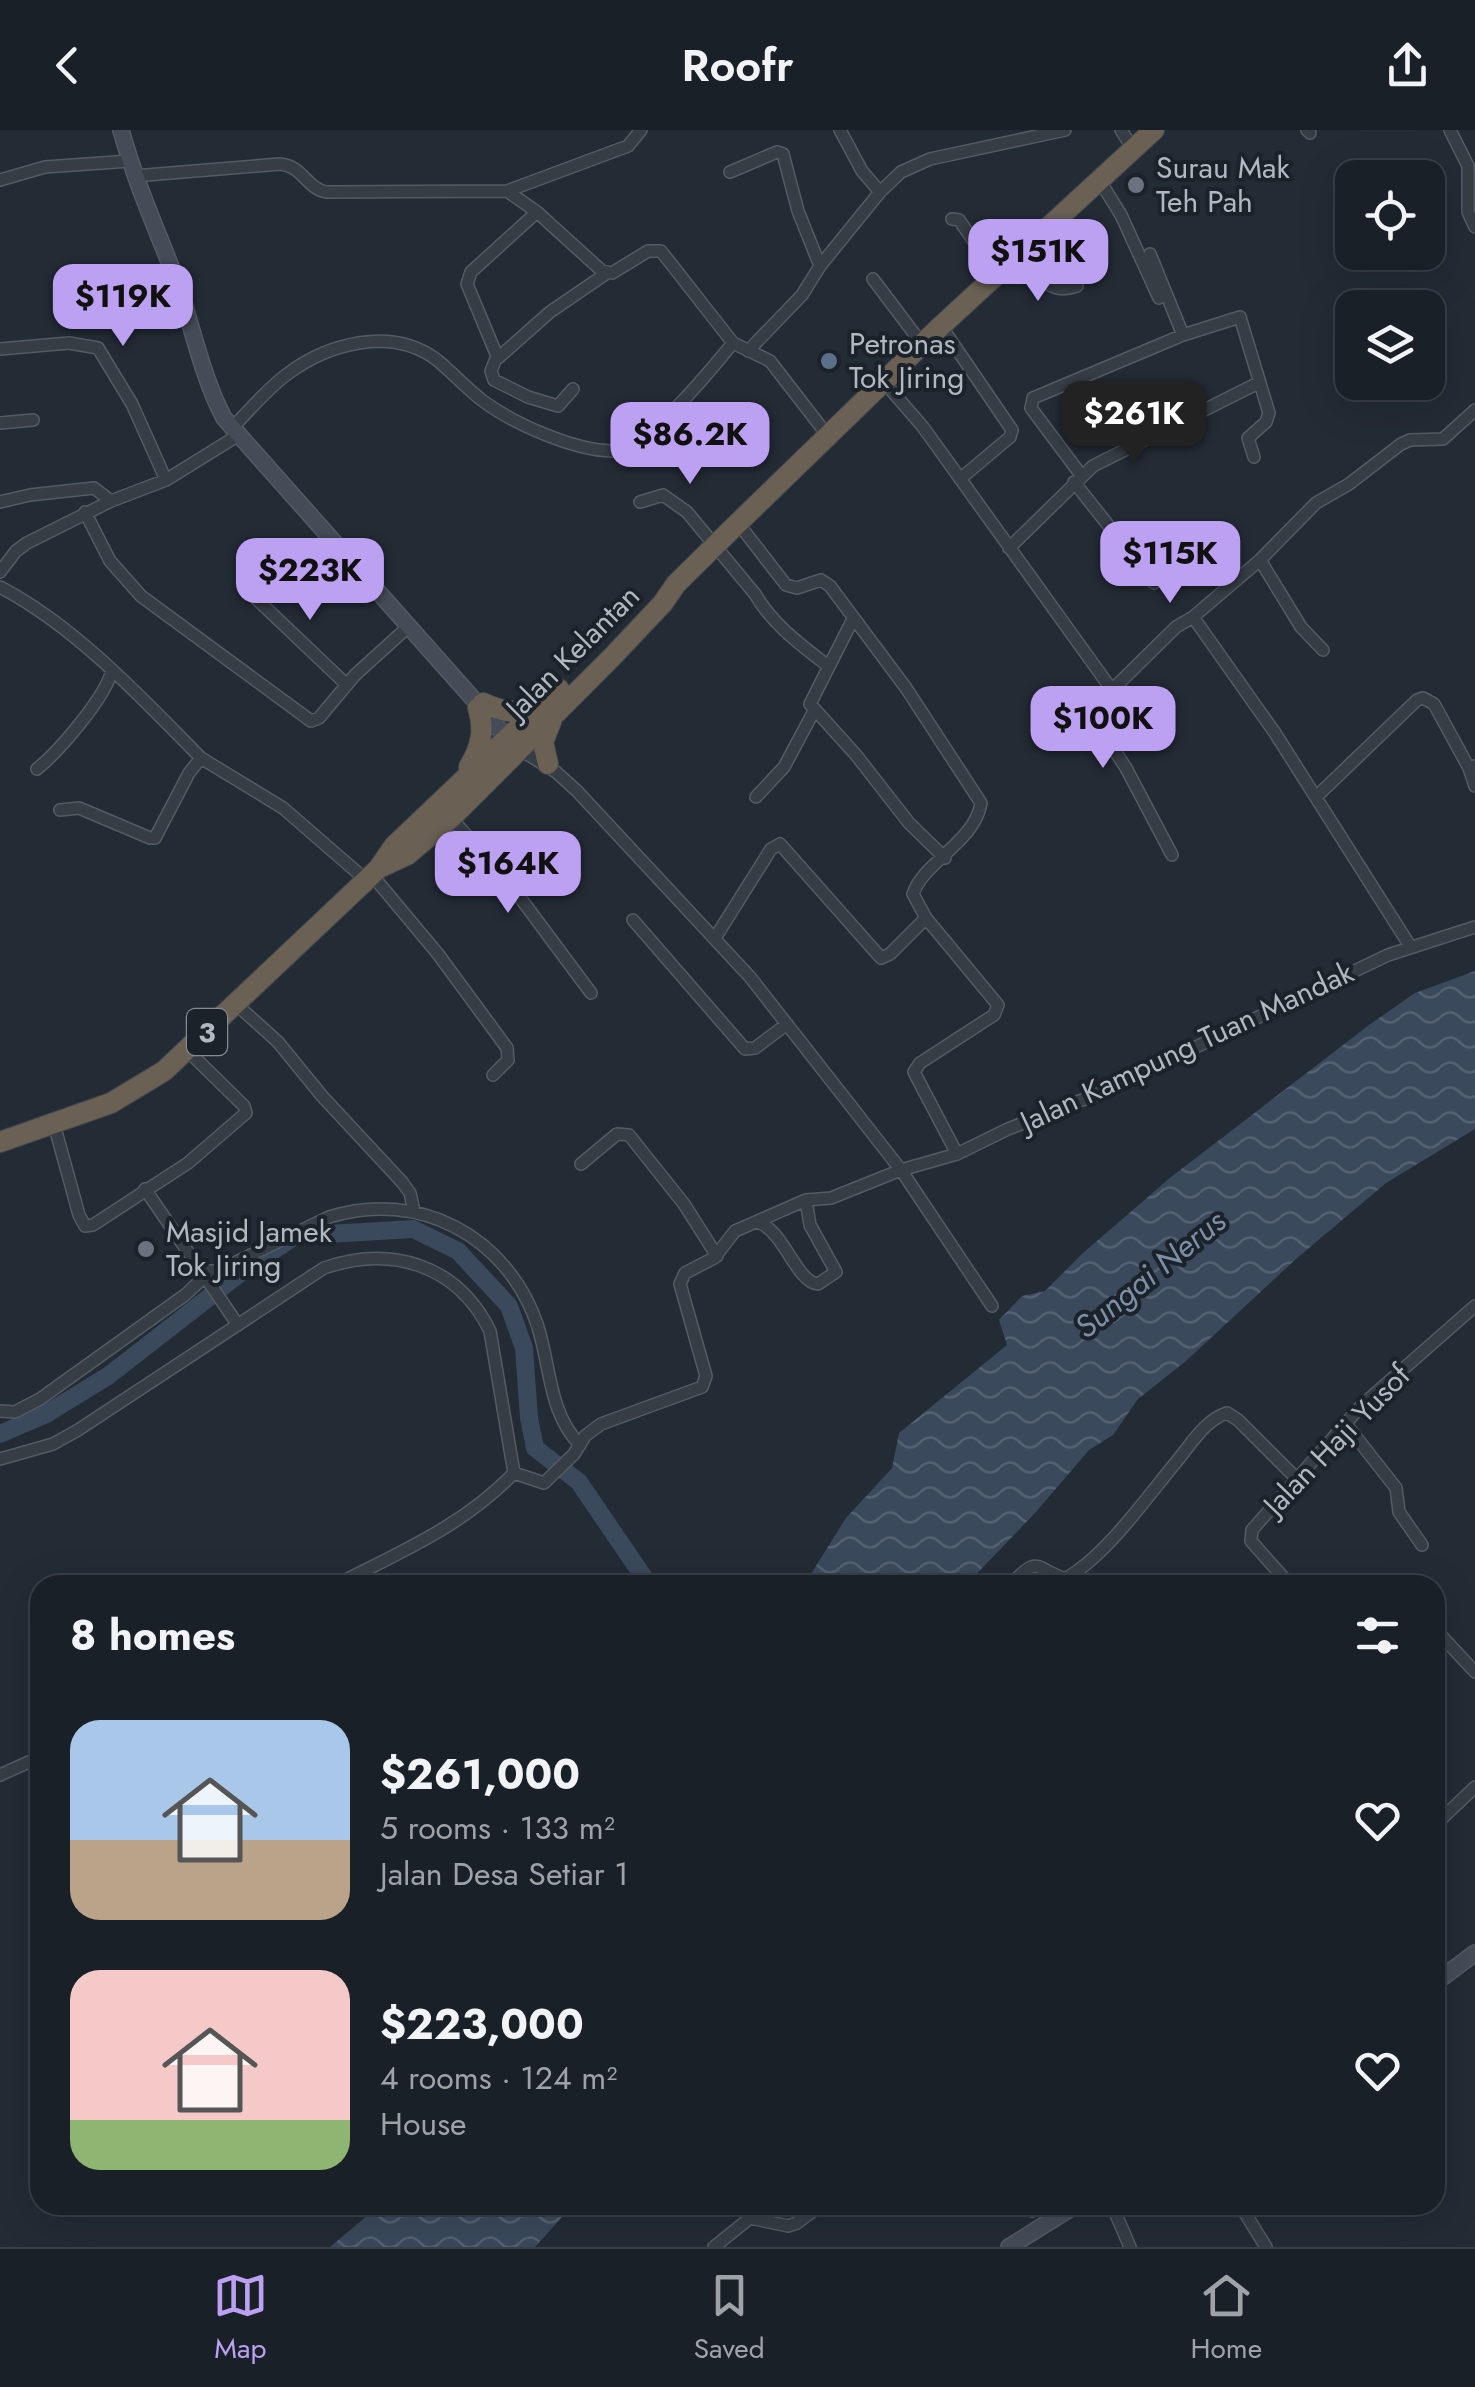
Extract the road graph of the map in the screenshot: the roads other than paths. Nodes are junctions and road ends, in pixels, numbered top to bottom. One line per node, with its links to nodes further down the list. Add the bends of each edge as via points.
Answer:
1 (121, 130): 9 (street)
2 (640, 130): 13 (street, via 628,146)
3 (840, 130): 14 (street)
4 (1065, 130): 14 (street, via 919,162)
5 (1121, 130): 8 (street)
6 (1154, 130): 8 (highway, 3)
7 (1450, 130): 17 (street, via 1468,166 1468,212)
8 (1134, 149): 12 (highway, 3)
9 (132, 169): 11 (street, via 44,168); 13 (street, via 280,164 298,168 326,192); 39 (street, via 213,395)
10 (730, 172): 20 (street, via 783,154)
11 (0, 180)
12 (1100, 180): 18 (highway, 3); 25 (street)
13 (506, 191): 15 (street)
14 (880, 192): 20 (street)
15 (537, 212): 22 (street); 32 (street, via 467,276)
16 (952, 218): 21 (street)
17 (1475, 227)
18 (1020, 254): 21 (highway, 3); 24 (street, via 1048,286)
19 (1150, 254): 27 (street)
20 (820, 266): 31 (street, via 802,295)
21 (1000, 272): 26 (highway, 3)
22 (607, 273): 28 (street, via 661,251); 32 (street)
23 (873, 278): 29 (street)
24 (1077, 286)
25 (1159, 298)
26 (941, 326): 29 (highway, 3); 42 (street, via 1012,430)
27 (1183, 335): 34 (street, via 1240,317); 43 (street, via 1033,398 1032,408)
28 (733, 344): 31 (street); 39 (street, via 676,407 612,451 542,433 468,390 436,360 383,340 328,353 286,374)
29 (922, 344): 33 (highway, 3)
30 (0, 349): 44 (street, via 69,343 98,348)
31 (748, 351): 40 (street, via 770,362)
32 (498, 358): 35 (street, via 493,378 528,398 560,406)
33 (884, 382): 40 (highway, 3); 42 (street)
34 (1258, 382): 41 (street, via 1269,413 1248,438); 43 (street, via 1110,455)
35 (573, 389)
36 (1475, 410): 52 (street, via 1448,436 1394,448 1316,503)
37 (34, 420): 38 (street)
38 (0, 423)
39 (234, 432): 44 (street); 60 (street)
40 (828, 436): 49 (highway, 3)
41 (1254, 457)
42 (960, 479): 51 (street)
43 (1078, 479): 51 (street); 54 (street)
44 (166, 480): 45 (street)
45 (111, 501): 46 (street, via 94,488); 48 (street)
46 (0, 502)
47 (640, 502): 50 (street, via 667,496)
48 (86, 512): 53 (street, via 16,551); 65 (street, via 110,561 141,596 308,720 319,718)
49 (738, 523): 50 (highway, 3); 59 (street, via 786,584 826,582)
50 (716, 545): 55 (highway, 3); 62 (street, via 762,606)
51 (1009, 548): 66 (street)
52 (1260, 560): 58 (street); 61 (street)
53 (0, 572)
54 (1154, 583)
55 (676, 584): 64 (highway, Jalan Kelantan / 3); 68 (highway, Jalan Kelantan / 3)
56 (0, 586): 63 (street)
57 (246, 589): 65 (street)
58 (1193, 617): 66 (street); 79 (street)
59 (853, 620): 62 (street); 83 (street, via 979,798 979,813)
60 (409, 626): 65 (street); 67 (street)
61 (1323, 650)
62 (828, 666): 69 (street, via 810,698)
63 (112, 670): 71 (street); 75 (street, via 101,698)
64 (565, 684): 67 (highway, via 516,713); 70 (highway, Jalan Kelantan / 3)
65 (347, 685)
66 (1112, 690): 82 (street, via 1096,722)
67 (479, 704): 70 (street); 77 (highway, via 480,746)
68 (555, 711): 70 (highway, Jalan Kelantan / 3); 73 (highway, via 544,742)
69 (814, 711): 78 (street, via 784,767); 83 (street)
70 (516, 740): 72 (highway, Jalan Kelantan / 3); 73 (street); 77 (highway, Jalan Kelantan / 3)
71 (202, 758): 80 (street, via 155,838 79,808); 84 (street)
72 (502, 766): 73 (highway); 81 (highway, Jalan Kelantan / 3)
73 (548, 766): 88 (street)
74 (1472, 767): 76 (street); 79 (street, via 1434,704 1423,698)
75 (36, 769)
76 (1475, 786)
77 (454, 790): 84 (highway, Jalan Kelantan / 3)
78 (756, 797)
79 (1316, 797): 89 (street)
80 (60, 810)
81 (450, 818): 84 (highway, Jalan Kelantan / 3, via 408,855); 90 (street)
82 (1172, 855)
83 (945, 858): 85 (street, via 914,888 914,902)
84 (372, 874): 91 (highway, Jalan Kelantan / 3); 94 (street, via 507,1048 508,1060)
85 (926, 918): 88 (street, via 890,954 877,955 780,844); 97 (street, via 998,1005 914,1072)
86 (633, 920): 92 (street, via 746,1049)
87 (1475, 927): 89 (street, Jalan Kampung Tuan Mandak)
88 (715, 938): 92 (street)
89 (1410, 946): 97 (street, Jalan Kampung Tuan Mandak, via 1100,1094)
90 (591, 992)
91 (237, 1005): 93 (highway, Jalan Kelantan / 3); 102 (street, via 402,1182)
92 (787, 1024): 99 (street)
93 (187, 1050): 95 (highway, Jalan Kelantan / 3, via 139,1088); 100 (street, via 246,1113 203,1152)
94 (493, 1075)
95 (54, 1124): 96 (highway, Jalan Kelantan / 3); 100 (street, via 85,1226)
96 (0, 1142)
97 (957, 1154): 99 (street, Jalan Kampung Tuan Mandak)
98 (581, 1164): 104 (street, via 617,1134 628,1135)
99 (901, 1170): 101 (street, Jalan Kampung Tuan Mandak, via 831,1198); 106 (street)
100 (145, 1189): 105 (street)
101 (806, 1200): 103 (street, Jalan Kampung Tuan Mandak); 103 (street, via 810,1225 836,1272 818,1284 807,1281 772,1228)
102 (414, 1211): 105 (street, via 346,1211); 111 (street, via 462,1229 521,1288 538,1326 556,1407)
103 (758, 1222): 104 (street, Jalan Kampung Tuan Mandak, via 729,1236)
104 (717, 1256): 111 (street, Jalan Kampung Tuan Mandak, via 685,1273 680,1284 706,1376 702,1387 601,1424)
105 (202, 1274): 108 (street); 109 (street, via 71,1378 25,1408)
106 (992, 1306)
107 (1475, 1306): 110 (street, Jalan Haji Yusof)
108 (238, 1325): 112 (street, via 66,1437); 113 (street, via 300,1282 347,1260 399,1260 442,1276 468,1298 490,1331)
109 (0, 1411)
110 (1345, 1423): 114 (street, Jalan Haji Yusof); 115 (street, via 1396,1488 1399,1512)
111 (577, 1450): 113 (street, via 544,1483)
112 (0, 1459)
113 (514, 1473): 116 (street, via 468,1514)
114 (1297, 1479): 119 (street, via 1238,1420 1221,1414); 120 (street, Jalan Haji Yusof, via 1252,1530 1251,1541)
115 (1422, 1545)
116 (357, 1575)
117 (1022, 1575): 118 (street, via 1032,1566)
118 (1057, 1575)
119 (1070, 1575)
120 (1281, 1575)
121 (1445, 1640): 122 (street)
122 (1475, 1672)
123 (30, 1762): 124 (street)
124 (0, 1775)
125 (1475, 1787): 126 (street)
126 (1445, 1816)
127 (1475, 1953): 128 (street)
128 (1445, 1975)
129 (808, 2215): 135 (street, via 788,2226 750,2218)
130 (1028, 2215): 134 (street)
131 (1060, 2215): 134 (street)
132 (1116, 2215): 137 (street)
133 (1246, 2215): 138 (street)
134 (1034, 2231): 136 (street)
135 (714, 2247)
136 (1008, 2247)
137 (1130, 2247)
138 (1266, 2247)

